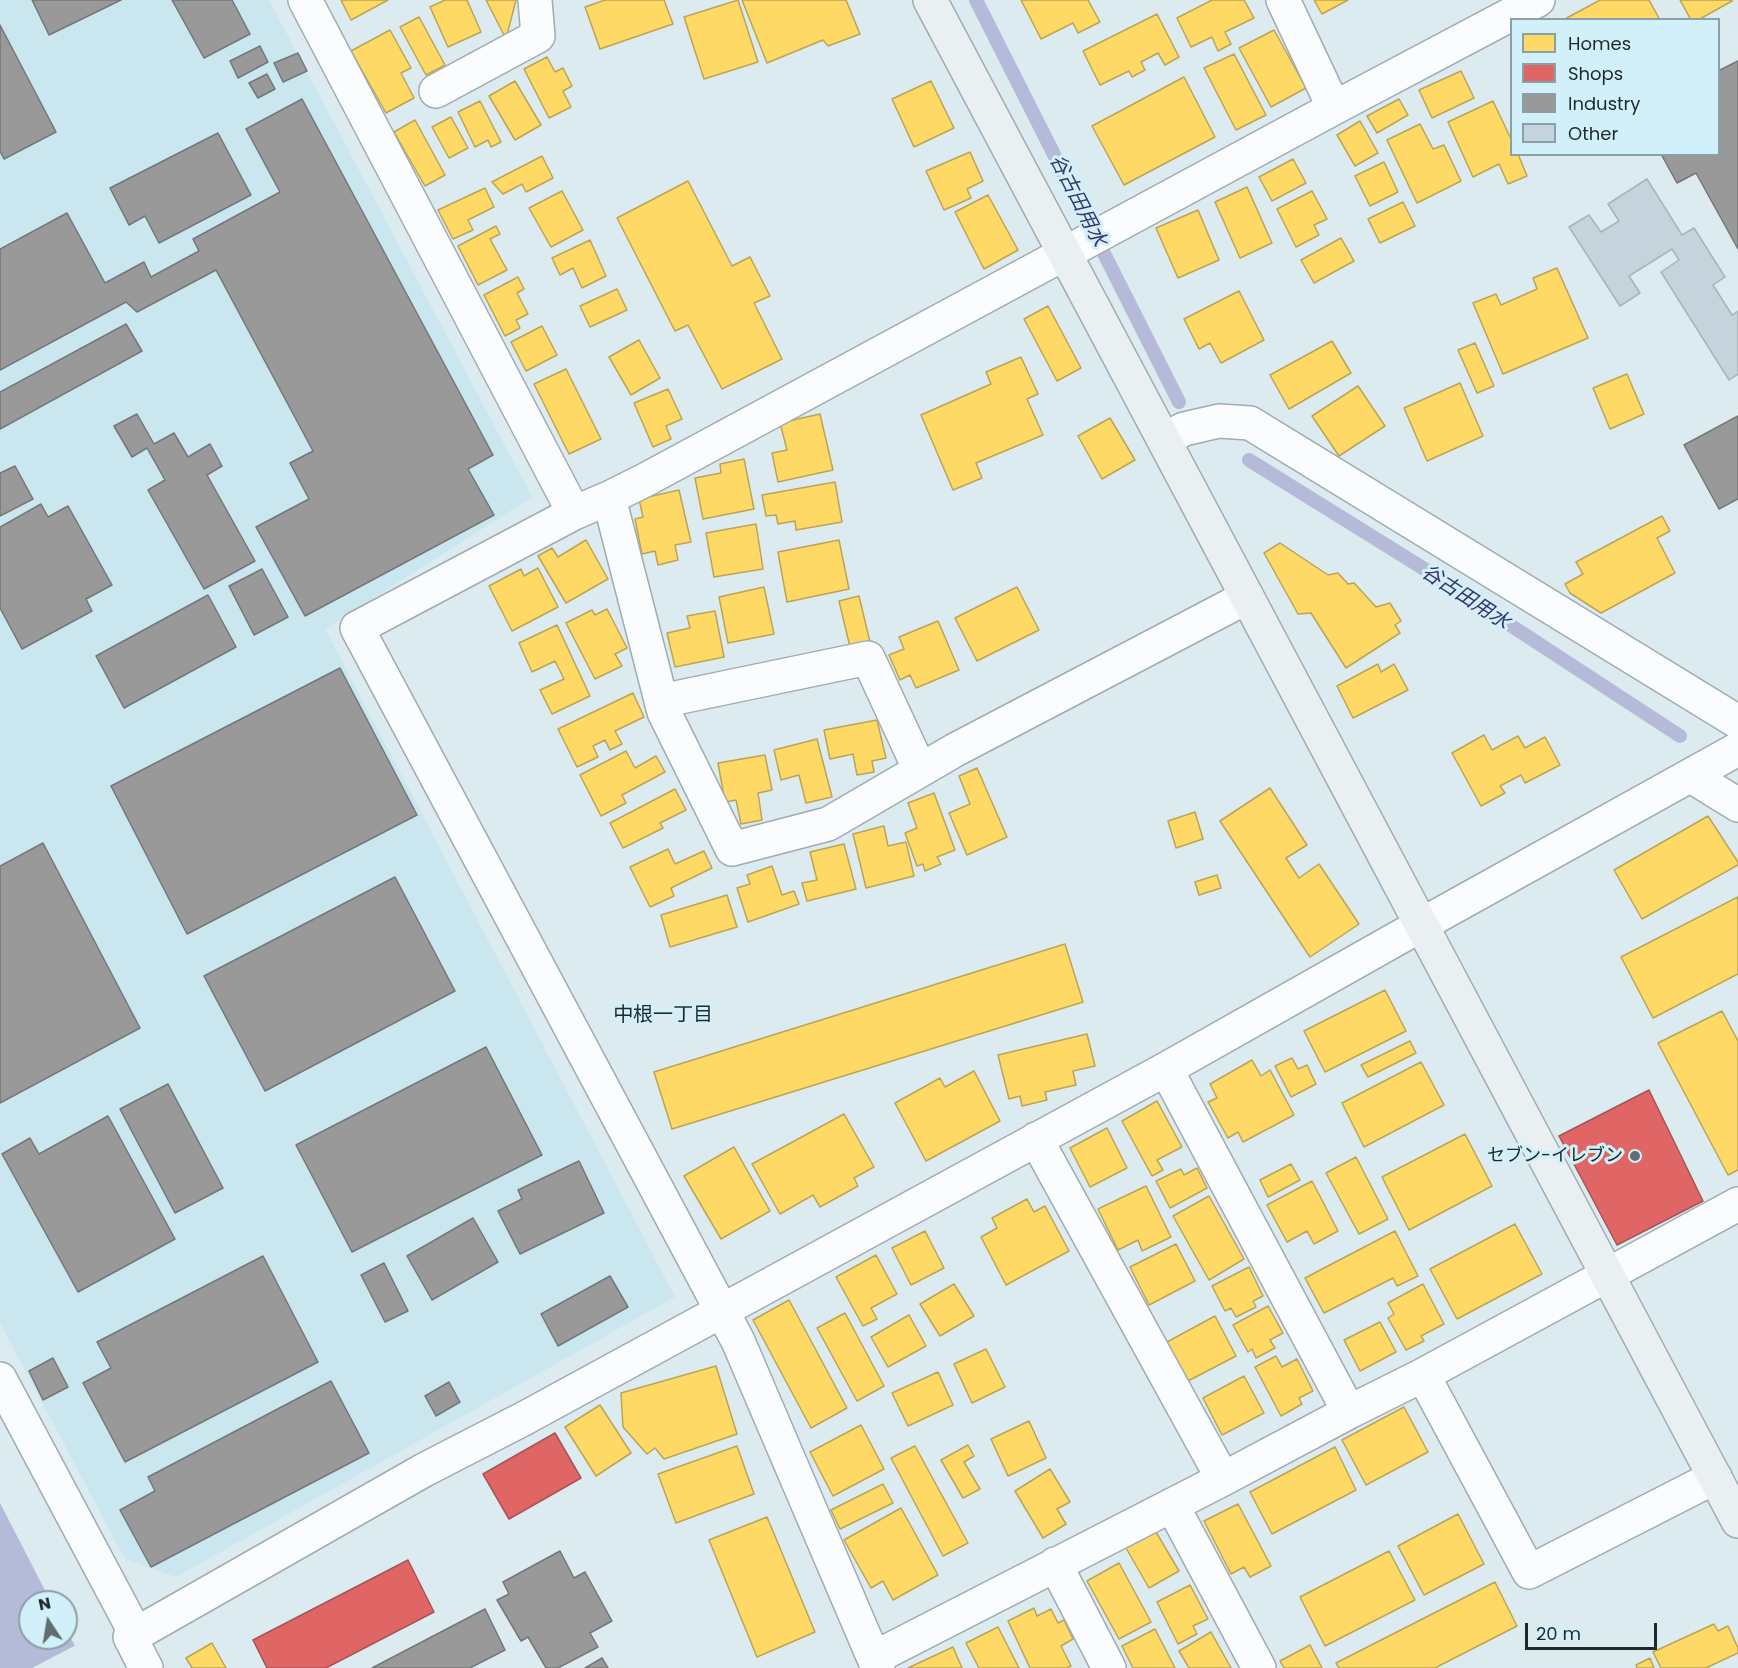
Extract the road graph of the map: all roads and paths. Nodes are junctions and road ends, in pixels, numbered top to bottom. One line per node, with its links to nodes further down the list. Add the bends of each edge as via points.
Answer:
1 (305, 0): 11 (street)
2 (535, 0): 6 (street, via 538,36)
3 (930, 0): 8 (street)
4 (1283, 0): 7 (street)
5 (1538, 0): 7 (street)
6 (436, 91)
7 (1334, 108): 8 (street)
8 (1065, 254): 9 (street); 10 (street)
9 (1164, 440): 12 (street); 14 (street, via 1184,429 1219,421 1250,423)
10 (609, 498): 11 (street); 13 (street)
11 (574, 513): 24 (street, via 357,628)
12 (1247, 597): 16 (street); 19 (street)
13 (661, 701): 16 (street, via 868,658); 16 (street, via 732,849 828,824)
14 (1738, 722)
15 (1738, 749): 17 (street)
16 (920, 770)
17 (1691, 776): 18 (street); 19 (street)
18 (1738, 806)
19 (1421, 925): 20 (street); 23 (street)
20 (1166, 1069): 21 (street); 27 (street)
21 (1036, 1139): 24 (street); 29 (street)
22 (1738, 1204): 23 (street)
23 (1607, 1274): 25 (street); 28 (street)
24 (723, 1311): 33 (street, via 424,1470); 34 (street)
25 (1423, 1375): 27 (street); 28 (street, via 1529,1572)
26 (0, 1380): 33 (street)
27 (1349, 1412): 29 (street)
28 (1715, 1477): 31 (street)
29 (1223, 1479): 30 (street)
30 (1172, 1505): 32 (street); 37 (street)
31 (1738, 1521)
32 (1055, 1564): 34 (street); 36 (street)
33 (136, 1634): 35 (street, via 130,1637)
34 (876, 1663)
35 (146, 1668)
36 (1108, 1668)
37 (1259, 1668)

